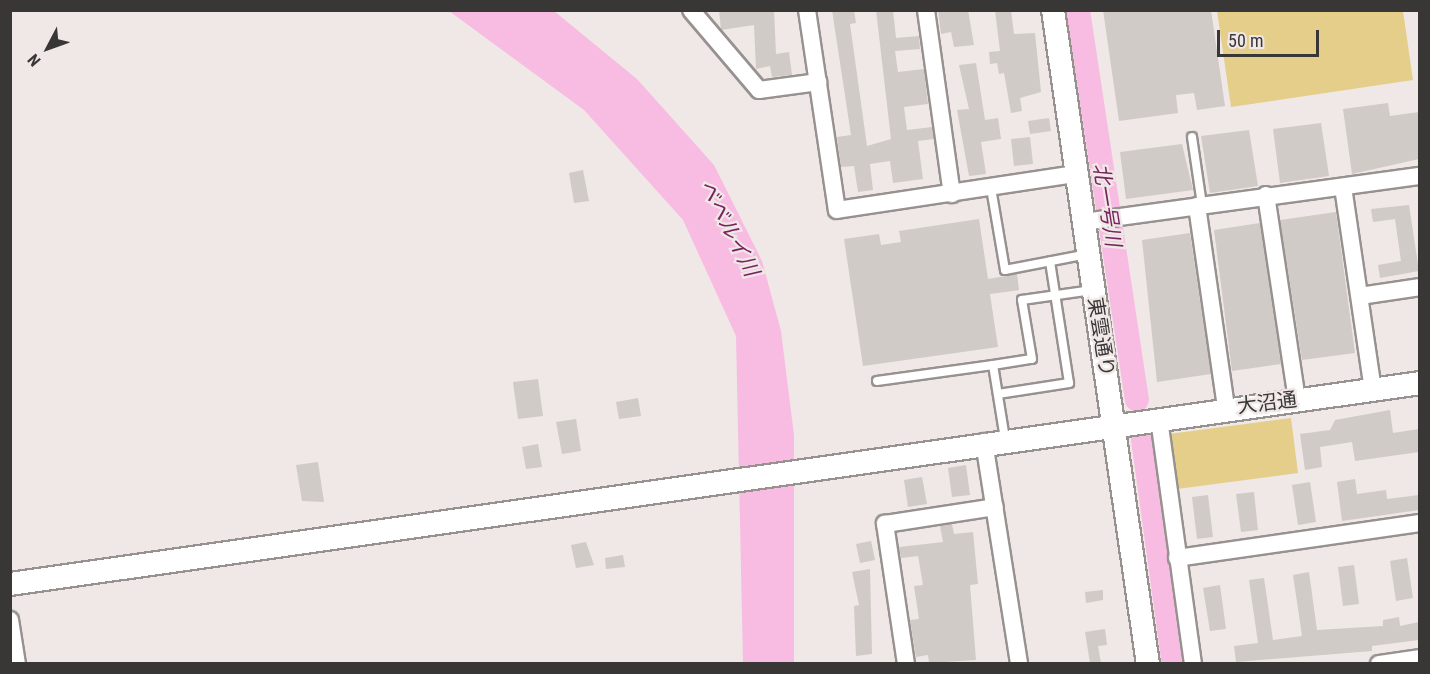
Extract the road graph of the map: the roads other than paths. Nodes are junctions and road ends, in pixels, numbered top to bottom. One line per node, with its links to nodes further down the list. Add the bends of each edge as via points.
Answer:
1 (691, 10): 5 (street, via 759,90)
2 (807, 10): 5 (street)
3 (926, 10): 11 (street)
4 (1053, 10): 7 (street, 東雲通り)
5 (818, 82): 11 (street, via 837,210)
6 (1192, 137): 13 (lane)
7 (1076, 174): 9 (street); 14 (street, 東雲通り)
8 (1419, 176): 10 (street)
9 (991, 188): 11 (street); 16 (lane, via 1005,270)
10 (1343, 188): 12 (street); 20 (street)
11 (952, 194)
12 (1266, 195): 13 (street); 26 (street)
13 (1200, 205): 14 (street); 27 (street)
14 (1101, 220): 15 (street, 東雲通り)
15 (1088, 254): 16 (lane); 18 (street, 東雲通り)
16 (1050, 261): 19 (lane)
17 (1419, 287): 20 (street)
18 (1093, 290): 19 (lane); 29 (street, 東雲通り)
19 (1056, 295): 21 (lane, via 1022,300 1032,359); 25 (lane, via 1069,383)
20 (1360, 296): 24 (street)
21 (993, 365): 22 (lane); 25 (lane)
22 (877, 381)
23 (1419, 383): 24 (street, 大沼通)
24 (1373, 389): 26 (street, 大沼通)
25 (998, 394): 30 (lane)
26 (1297, 399): 27 (street, 大沼通)
27 (1226, 408): 28 (street, 大沼通)
28 (1159, 419): 29 (street, 大沼通); 33 (street)
29 (1114, 424): 30 (street, 大沼通); 40 (street, 東雲通り)
30 (995, 440): 31 (street); 34 (street, 大沼通)
31 (994, 507): 38 (street, via 885,524); 39 (street)
32 (1419, 523): 33 (street)
33 (1177, 558): 41 (street)
34 (10, 584)
35 (10, 620): 37 (street)
36 (1419, 658): 42 (street)
37 (17, 663)
38 (906, 663)
39 (1019, 663)
40 (1148, 663)
41 (1193, 663)
42 (1379, 663)

